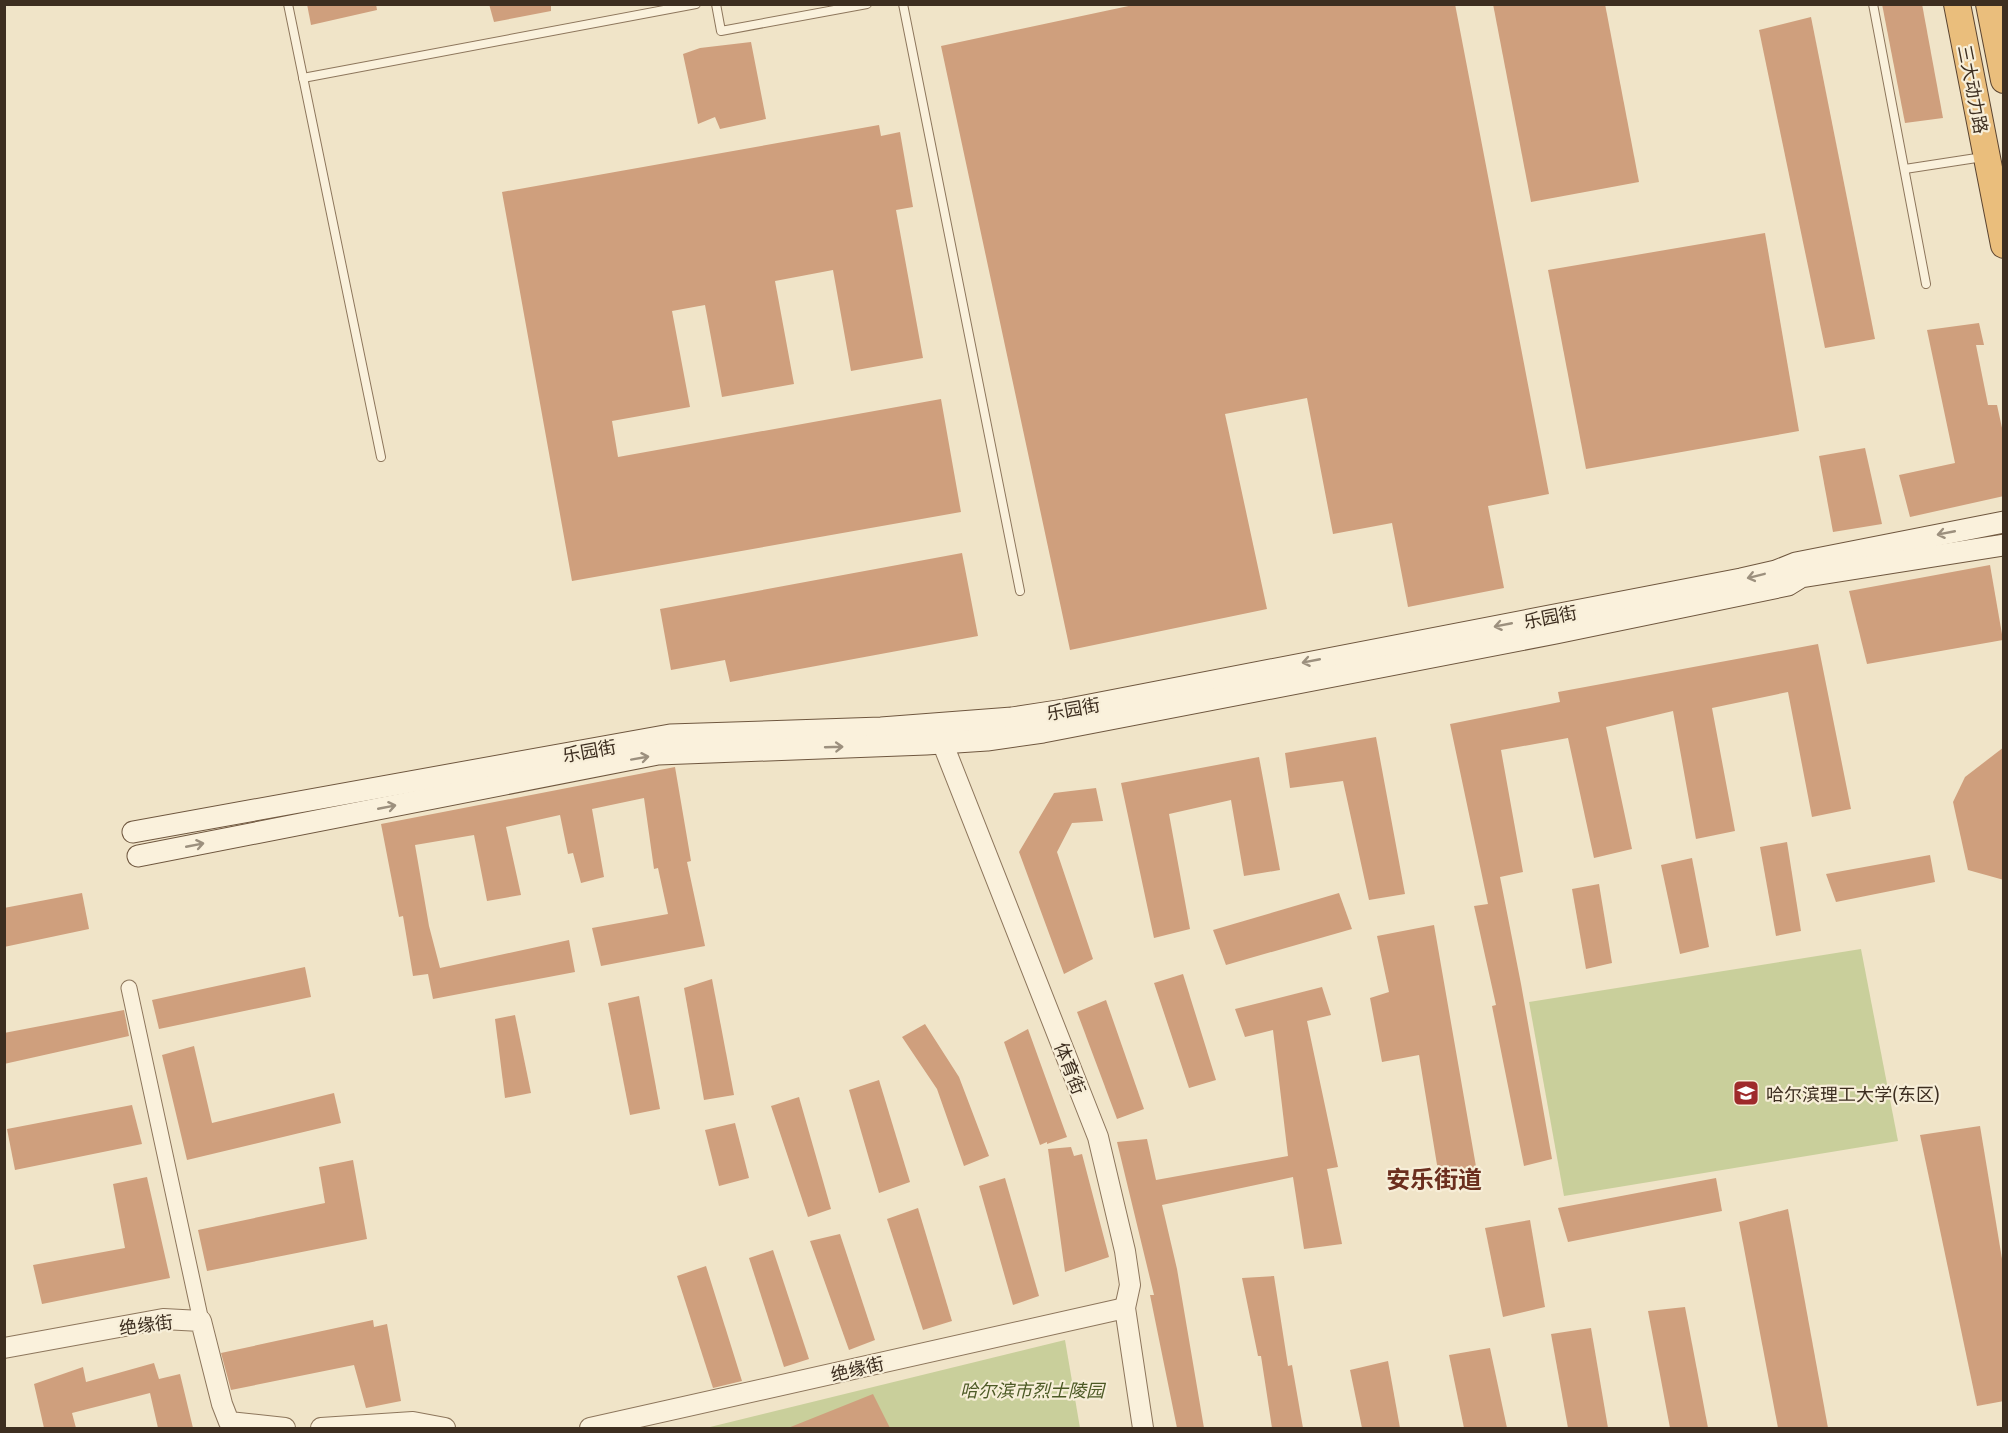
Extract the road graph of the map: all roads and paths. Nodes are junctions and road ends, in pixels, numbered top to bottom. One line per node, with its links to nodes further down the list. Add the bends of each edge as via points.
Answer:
1 (288, 4): 9 (lane)
2 (696, 4): 9 (lane)
3 (716, 4): 4 (lane, via 721,31)
4 (867, 4)
5 (903, 4): 18 (lane)
6 (1873, 4): 12 (lane)
7 (1957, 4): 11 (highway, 三大动力路)
8 (1989, 4): 10 (highway)
9 (303, 78): 15 (lane)
10 (2004, 80)
11 (1988, 156): 12 (lane); 13 (highway, 三大动力路)
12 (1905, 169): 14 (lane)
13 (2004, 245)
14 (1926, 284)
15 (381, 457)
16 (2004, 522): 19 (main road, 乐园街, one-way to 19, via 1796,562 1742,579)
17 (2004, 545): 19 (main road, 乐园街, via 1801,577 1788,585 1093,723 999,738)
18 (1020, 591)
19 (939, 733): 20 (main road, 乐园街, via 881,728 670,735); 21 (main road, 乐园街, one-way to 19, via 658,754); 23 (street, 体育街, via 1098,1137 1125,1251 1130,1285)
20 (133, 832)
21 (138, 856)
22 (129, 988): 24 (street)
23 (1125, 1308): 29 (street, 绝缘街); 30 (street, 体育街)
24 (201, 1321): 25 (street, 绝缘街, via 163,1319); 26 (street, via 229,1422)
25 (4, 1348)
26 (285, 1428)
27 (321, 1428): 28 (street, via 413,1422)
28 (445, 1428)
29 (590, 1428)
30 (1143, 1428)

